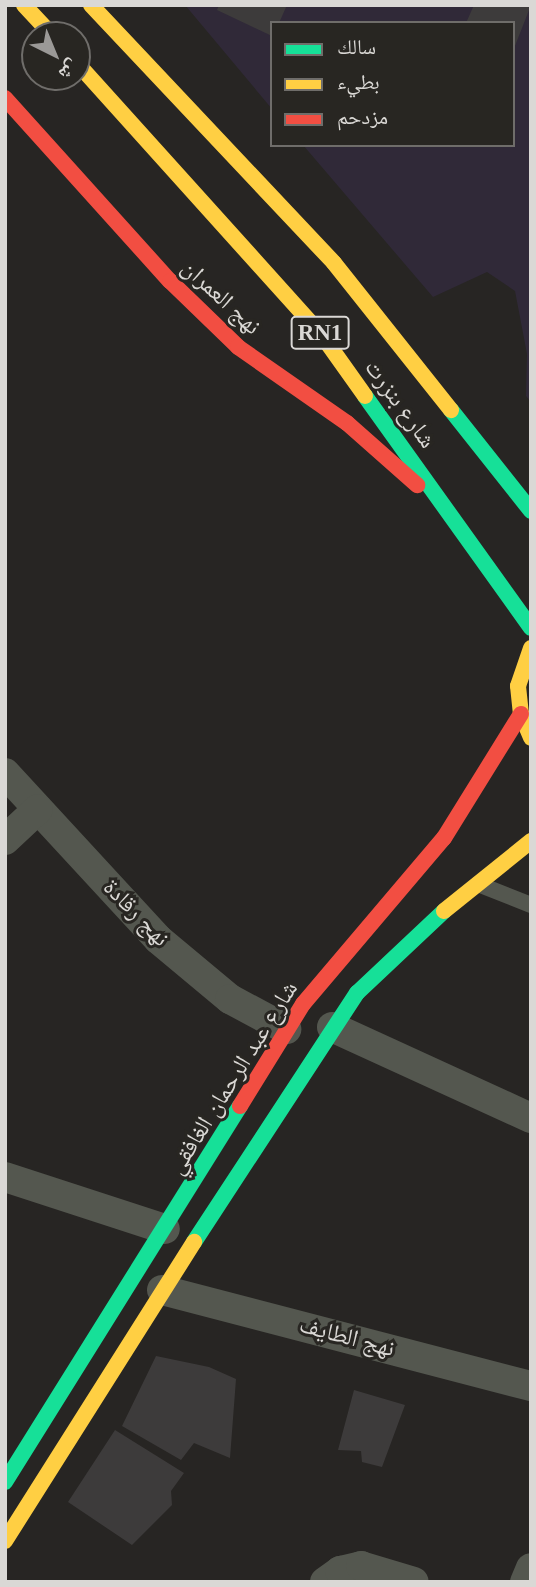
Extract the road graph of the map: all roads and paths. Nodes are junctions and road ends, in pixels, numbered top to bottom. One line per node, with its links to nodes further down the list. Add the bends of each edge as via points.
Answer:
1 (24, 5): 3 (main road)
2 (91, 5): 6 (main road, شارع بنزرت / RN1, via 334,262)
3 (39, 21)
4 (91, 79): 7 (main road, شارع بنزرت / RN1, via 321,334)
5 (5, 98): 7 (main road, نهج العمران, via 170,281 238,347 390,457)
6 (531, 512)
7 (461, 530): 8 (main road, شارع بنزرت / RN1, via 483,567)
8 (531, 628)
9 (531, 648): 10 (main road, via 518,686)
10 (521, 714): 11 (main road); 19 (main road, شارع عبد الرحمان الغافقي, via 444,838)
11 (531, 738)
12 (5, 773): 13 (street, نهج رقادة)
13 (38, 809): 14 (street); 19 (street, نهج رقادة, via 158,939 230,999)
14 (5, 840)
15 (531, 841): 16 (main road)
16 (476, 883): 17 (lane); 18 (main road, via 387,960)
17 (531, 905)
18 (332, 1027): 20 (street); 23 (main road)
19 (286, 1029): 22 (main road, شارع عبد الرحمان الغافقي)
20 (531, 1118)
21 (5, 1177): 22 (street)
22 (165, 1229): 25 (main road, شارع عبد الرحمان الغافقي)
23 (162, 1290): 24 (street, نهج الطايف); 26 (main road)
24 (531, 1386)
25 (5, 1482)
26 (5, 1541)
27 (531, 1568): 30 (street)
28 (325, 1582): 29 (street, via 340,1571 361,1566)
29 (414, 1582)
30 (525, 1582)

